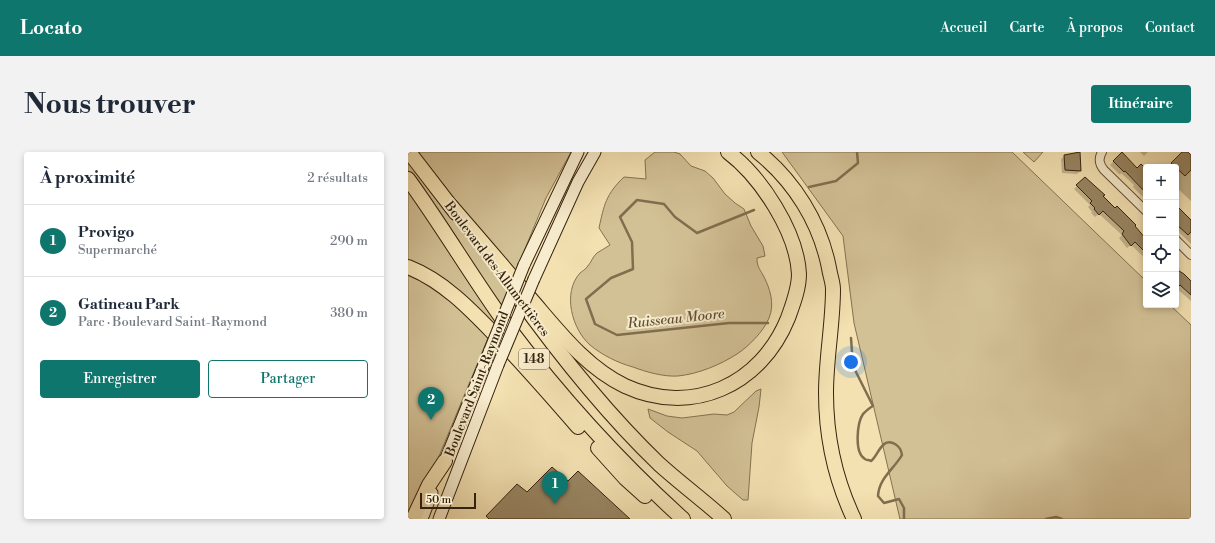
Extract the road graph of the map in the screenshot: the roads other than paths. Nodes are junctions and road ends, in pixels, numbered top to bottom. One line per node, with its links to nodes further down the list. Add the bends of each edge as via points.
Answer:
1 (409, 152): 8 (highway, Boulevard des Allumettières / 148)
2 (578, 152): 13 (main road, Boulevard Saint-Raymond, bridge, via 524,265)
3 (595, 152): 16 (main road, Boulevard Saint-Raymond, bridge, via 578,182 534,279 498,365)
4 (728, 152): 8 (highway, via 751,173 777,211 791,242 799,274 797,293 784,327 767,355 756,367 726,387 711,393 677,398 658,397 624,385 608,376 569,343)
5 (758, 152): 20 (highway, via 773,164 796,191 812,218 825,250 833,287 826,392 828,437 835,471)
6 (1102, 152): 9 (street, via 1099,160 1104,170)
7 (408, 179): 18 (highway, Boulevard des Allumettières / 148, via 508,327 542,370 592,428)
8 (451, 206): 19 (highway, Boulevard des Allumettières / 148, via 536,322 622,426 681,484)
9 (1143, 208)
10 (1179, 243): 11 (street)
11 (1191, 255)
12 (408, 267): 17 (highway, via 433,280 468,307 524,365 589,440 626,478)
13 (445, 462): 14 (highway, via 429,485); 15 (main road, Boulevard Saint-Raymond)
14 (413, 519)
15 (422, 519)
16 (440, 519)
17 (672, 519)
18 (683, 519)
19 (724, 519)
20 (854, 519)

